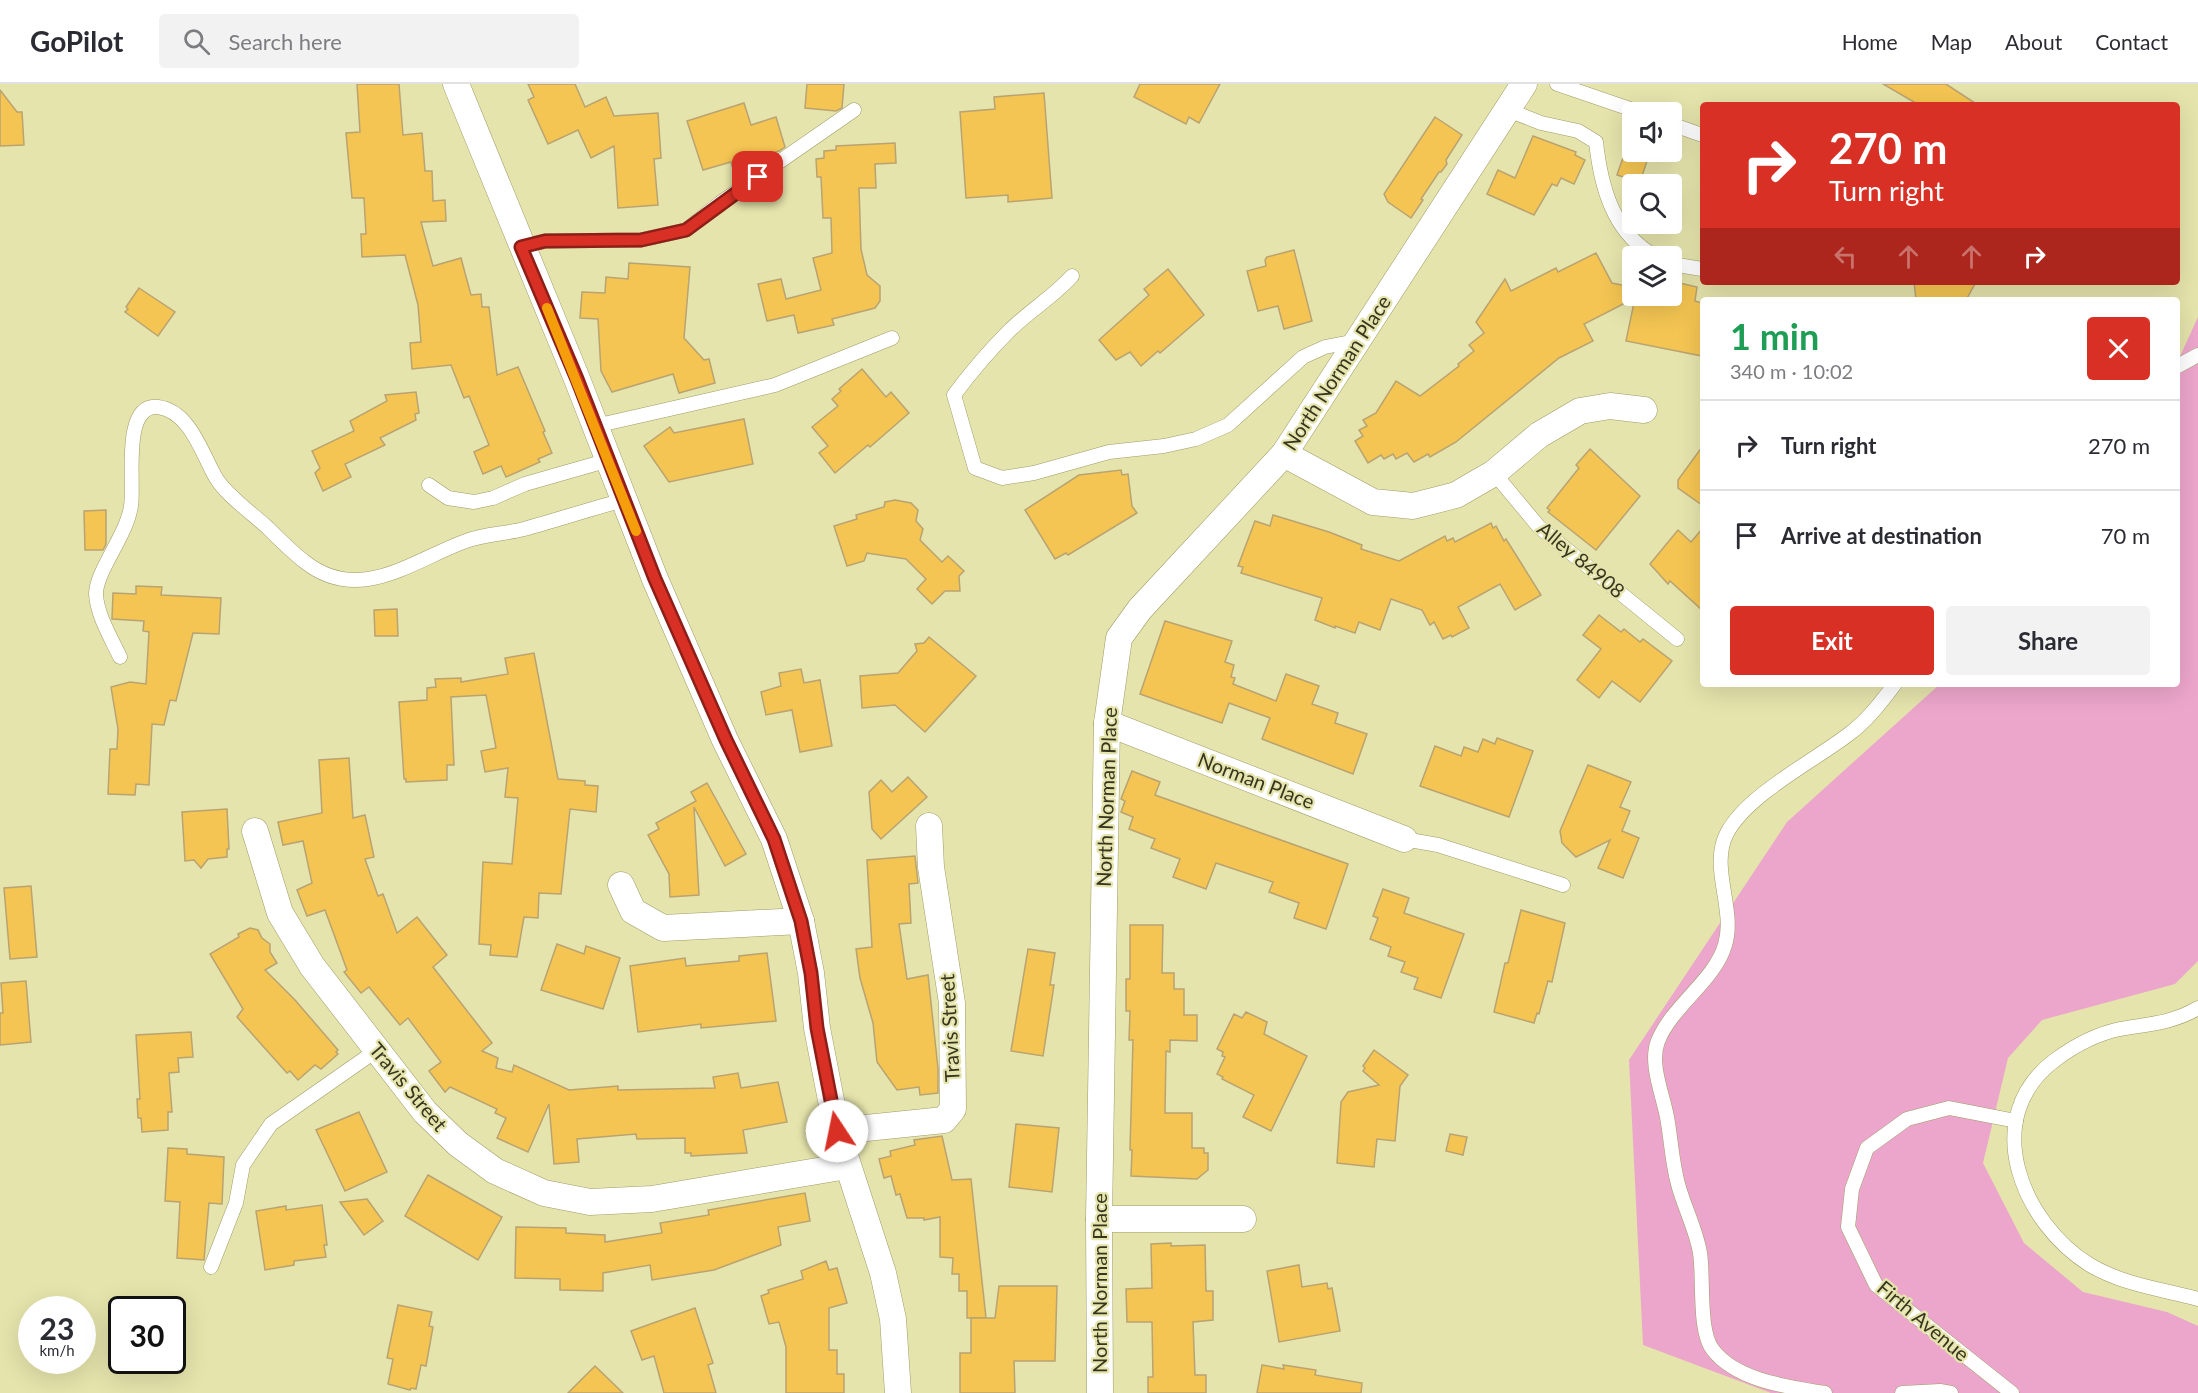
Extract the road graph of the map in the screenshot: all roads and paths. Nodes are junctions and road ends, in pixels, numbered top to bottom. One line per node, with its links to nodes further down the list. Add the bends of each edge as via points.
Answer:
1 (456, 84): 10 (street)
2 (1524, 84): 6 (street, North Norman Place)
3 (1557, 84): 4 (lane)
4 (1622, 106)
5 (854, 110): 10 (lane, via 686,230 641,240 545,241)
6 (1508, 110): 9 (lane, via 1578,131 1596,142 1599,177 1613,210 1628,236); 15 (street, North Norman Place)
7 (1682, 128): 8 (lane)
8 (1700, 134)
9 (1642, 246)
10 (521, 247): 19 (street)
11 (1682, 266): 12 (lane)
12 (1700, 269)
13 (1072, 276): 15 (lane, via 1055,295 1011,329 954,395 975,468 1002,478 1109,452 1196,438 1228,425 1303,357 1325,347)
14 (892, 338): 19 (lane, via 775,385)
15 (1358, 341): 20 (street, North Norman Place)
16 (2198, 356): 17 (lane)
17 (2180, 365)
18 (1644, 410): 22 (street, via 1610,406 1580,411 1539,435)
19 (595, 426): 21 (street)
20 (1284, 454): 22 (street, via 1372,502 1413,506 1456,495); 28 (street, North Norman Place, via 1140,609 1119,638)
21 (609, 460): 23 (lane, via 474,502 448,498); 24 (street)
22 (1494, 473): 25 (lane, Alley 84908, via 1539,527)
23 (429, 485)
24 (624, 500): 26 (lane, via 522,530 467,541 397,573 358,581 333,576 306,564 218,481 183,418 156,406 144,410 136,421 131,448 131,506 123,534 98,581 100,610); 34 (street, via 726,740 774,839)
25 (1677, 639)
26 (120, 657)
27 (1893, 687): 46 (lane, via 1851,733 1737,817 1726,835 1721,858 1728,920 1725,945 1657,1042 1660,1094 1677,1183 1700,1253 1706,1335 1711,1349 1725,1363 1744,1372)
28 (1107, 723): 31 (street, Norman Place); 40 (street, North Norman Place)
29 (929, 826): 38 (street, Travis Street, via 952,1003 953,1109 944,1120)
30 (255, 831): 36 (street, Travis Street, via 280,913 312,966)
31 (1404, 839): 33 (lane, via 1438,845)
32 (621, 885): 34 (street, via 633,911 663,928)
33 (1563, 885)
34 (801, 921): 38 (street)
35 (2198, 1008): 37 (lane, via 2179,1018 2109,1032 2074,1047 2034,1081)
36 (377, 1050): 39 (street, Travis Street, via 425,1112 458,1144 495,1171 544,1193 590,1202 652,1199); 42 (lane, via 271,1124 243,1165 236,1203)
37 (2016, 1121): 43 (lane, via 2013,1145 2019,1176 2032,1206 2068,1249 2123,1281); 49 (lane, Firth Avenue, via 1949,1108 1907,1119 1868,1148 1852,1189 1848,1227 1876,1285)
38 (837, 1131): 39 (street)
39 (847, 1166): 44 (street, via 883,1273 893,1319)
40 (1099, 1219): 41 (street); 45 (street, North Norman Place)
41 (1243, 1219)
42 (211, 1267)
43 (2198, 1299)
44 (898, 1393)
45 (1100, 1393)
46 (1825, 1393)
47 (1902, 1393): 48 (lane)
48 (1951, 1393)
49 (2012, 1393)

